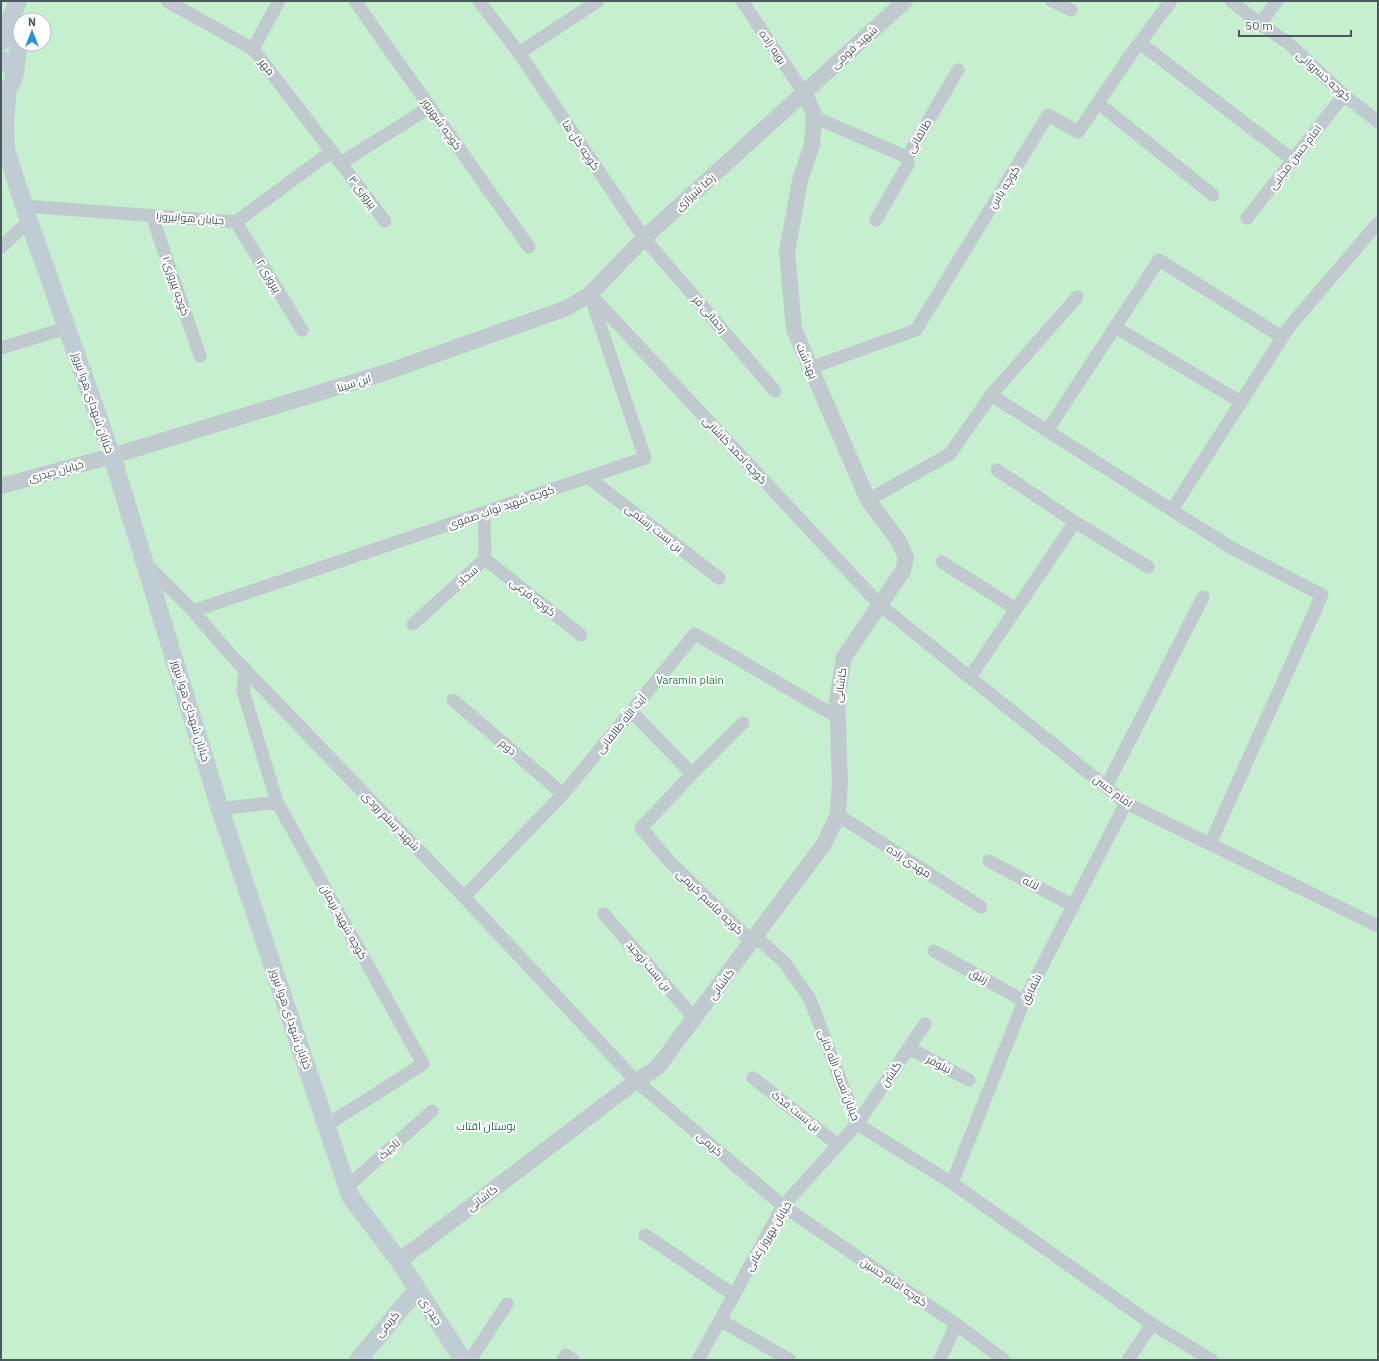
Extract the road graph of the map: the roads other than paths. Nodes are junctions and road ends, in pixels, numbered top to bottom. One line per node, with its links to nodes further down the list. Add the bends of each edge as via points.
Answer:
1 (18, 1): 17 (main road)
2 (24, 1): 15 (main road)
3 (167, 1): 19 (street, مهر)
4 (279, 1): 19 (street)
5 (355, 1): 28 (street, کوچه شهریور)
6 (479, 1): 21 (street, کوچه گل ها)
7 (598, 1): 21 (street)
8 (742, 1): 25 (street, بویه زاده)
9 (905, 1): 25 (street, شهید قومی)
10 (1052, 1): 14 (street)
11 (1171, 1): 18 (street, کوچه یاس)
12 (1231, 1): 16 (street, کوچه خسروانی)
13 (1277, 1): 16 (street)
14 (1071, 10)
15 (22, 12)
16 (1260, 24): 26 (street, کوچه خسروانی, via 1287,42)
17 (1, 42)
18 (1140, 43): 27 (street, کوچه یاس); 34 (street)
19 (253, 49): 32 (street, مهر)
20 (15, 52): 24 (main road, خیابان شهدای هوا نیروز)
21 (519, 53): 44 (street, کوچه گل ها)
22 (1, 60): 24 (main road, via 11,65)
23 (958, 70): 33 (street, طالقانی)
24 (8, 85): 31 (main road, خیابان شهدای هوا نیروز)
25 (804, 93): 29 (street, بهداشت); 44 (street, رضا شیرازی)
26 (1344, 95): 30 (street, کوچه خسروانی); 34 (street, امام حسن مجتبی)
27 (1098, 103): 36 (street); 55 (street, کوچه یاس, via 1078,132 1048,115 916,330)
28 (430, 107): 35 (street); 46 (street, کوچه شهریور)
29 (814, 117): 33 (street, طالقانی); 55 (street, بهداشت, via 812,145 800,180 787,252 794,329)
30 (1378, 122)
31 (4, 142): 37 (main road, خیابان شهدای هوا نیروز)
32 (332, 151): 35 (street, مهر); 42 (street, حیابان هوانیروز۱)
33 (907, 157): 40 (street, via 908,164)
34 (1293, 160): 39 (street, امام حسن مجتبی)
35 (341, 163): 41 (street, پیروزی ۳)
36 (1213, 195)
37 (27, 213): 38 (street, حیابان هوانیروز۱); 45 (street); 50 (main road, خیابان شهدای هوا نیروز)
38 (152, 216): 42 (street, حیابان هوانیروز۱); 54 (street, کوچه پیروزی ۱)
39 (1247, 218)
40 (876, 220)
41 (385, 221)
42 (236, 222): 51 (street, پیروزی ۲)
43 (1378, 224): 52 (street)
44 (644, 238): 47 (street, رضا شیرازی); 56 (street, رحمانی فر)
45 (1, 247)
46 (529, 247)
47 (590, 294): 60 (street, ابن سینا, via 567,308 384,373); 62 (street, کوچه شهید نواب صفوی, via 645,458); 74 (street, کوچه احمد کاشانی)
48 (1077, 297): 57 (street)
49 (1115, 327): 52 (street, via 1159,260); 58 (street); 59 (street)
50 (67, 328): 53 (street); 60 (main road, خیابان شهدای هوا نیروز)
51 (302, 330)
52 (1282, 337): 58 (street)
53 (1, 348)
54 (200, 356)
55 (810, 368): 64 (street, بهداشت)
56 (775, 391)
57 (991, 395): 59 (street); 64 (street, via 950,454)
58 (1241, 402): 65 (street)
59 (1047, 431): 65 (street)
60 (112, 456): 63 (street, خیابان حیدری); 69 (main road, خیابان شهدای هوا نیروز)
61 (997, 470): 67 (street)
62 (588, 478): 66 (street, کوچه شهید نواب صفوی); 72 (street, بن بست رستمی)
63 (1, 486)
64 (868, 500): 74 (street, بهداشت, via 898,540 906,557 902,571)
65 (1172, 510): 92 (street, via 1230,547 1322,594)
66 (484, 513): 68 (street, سجاد); 76 (street, کوچه شهید نواب صفوی)
67 (1075, 522): 71 (street); 75 (street)
68 (485, 560): 77 (street, سجاد); 78 (street, کوچه فرعی)
69 (144, 562): 76 (street, شهید رستم رودی); 90 (main road, خیابان شهدای هوا نیروز)
70 (942, 562): 75 (street)
71 (1148, 567)
72 (719, 578)
73 (1202, 597): 86 (street)
74 (880, 605): 80 (street, امام حسن); 83 (street, کاشانی, via 844,657)
75 (1016, 609): 80 (street)
76 (193, 611): 79 (street, شهید رستم رودی)
77 (413, 624)
78 (581, 635)
79 (245, 668): 88 (street, کوچه شهید نریمان, via 243,691); 94 (street, شهید رستم رودی)
80 (970, 677): 86 (street, امام حسن)
81 (453, 700): 87 (street, دوم)
82 (631, 711): 83 (street, آیت الله طالقانی, via 695,634); 85 (street); 87 (street, آیت الله طالقانی)
83 (837, 717): 91 (street, کاشانی, via 840,781)
84 (743, 723): 85 (street)
85 (692, 774): 99 (street, کوچه قاسم کریمی, via 641,828 669,861)
86 (1106, 787): 89 (street, امام حسن)
87 (563, 794): 94 (street, آیت الله طالقانی)
88 (277, 802): 90 (street); 110 (street, کوچه شهید نریمان, via 423,1064)
89 (1126, 803): 92 (street, امام حسن); 95 (street, شقایق)
90 (220, 809): 110 (main road, خیابان شهدای هوا نیروز)
91 (838, 815): 96 (street, مهدی زاده); 99 (street, کاشانی, via 824,844)
92 (1210, 844): 98 (street, امام حسن)
93 (989, 861): 95 (street, لاله)
94 (464, 897): 107 (street, شهید رستم رودی)
95 (1074, 906): 101 (street, شقایق)
96 (981, 907)
97 (604, 914): 102 (street, بن بست توحید)
98 (1378, 926)
99 (754, 939): 102 (street, کاشانی); 109 (street, خیابان نعمت الله خانی, via 785,963 810,999)
100 (934, 951): 101 (street, زنبق)
101 (1024, 1001): 112 (street, شقایق)
102 (695, 1019): 107 (street, کاشانی, via 657,1068)
103 (925, 1024): 104 (street, گلشن)
104 (909, 1048): 106 (street, نیلوفر); 109 (street, گلشن)
105 (753, 1078): 111 (street, بن بست فدک)
106 (969, 1080)
107 (636, 1081): 114 (street, کریمی); 116 (street, کاشانی)
108 (432, 1111): 113 (street, تاجیک)
109 (857, 1124): 111 (street, خیابان بهروز زغابی); 112 (street, خیابان نعمت الله خانی)
110 (327, 1125): 113 (main road, خیابان شهدای هوا نیروز)
111 (838, 1145): 114 (street, خیابان بهروز زغابی)
112 (952, 1183): 122 (street, خیابان نعمت الله خانی)
113 (347, 1187): 116 (main road, خیابان شهدای هوا نیروز, via 350,1196)
114 (783, 1206): 118 (street, خیابان بهروز زغابی); 121 (street, کوچه امام حسین)
115 (645, 1235): 118 (street)
116 (399, 1261): 117 (main road, حیدر ی)
117 (417, 1290): 123 (main road, کریمی); 124 (main road, حیدر ی)
118 (734, 1295): 120 (street, خیابان بهروز زغابی)
119 (507, 1304): 125 (street)
120 (720, 1320): 126 (street, خیابان بهروز زغابی); 127 (street)
121 (956, 1324): 128 (street); 129 (street, کوچه امام حسین)
122 (1152, 1324): 130 (street); 131 (street, خیابان نعمت الله خانی)
123 (358, 1360)
124 (463, 1360)
125 (470, 1360)
126 (698, 1360)
127 (790, 1360)
128 (940, 1360)
129 (1004, 1360)
130 (1128, 1360)
131 (1212, 1360)

